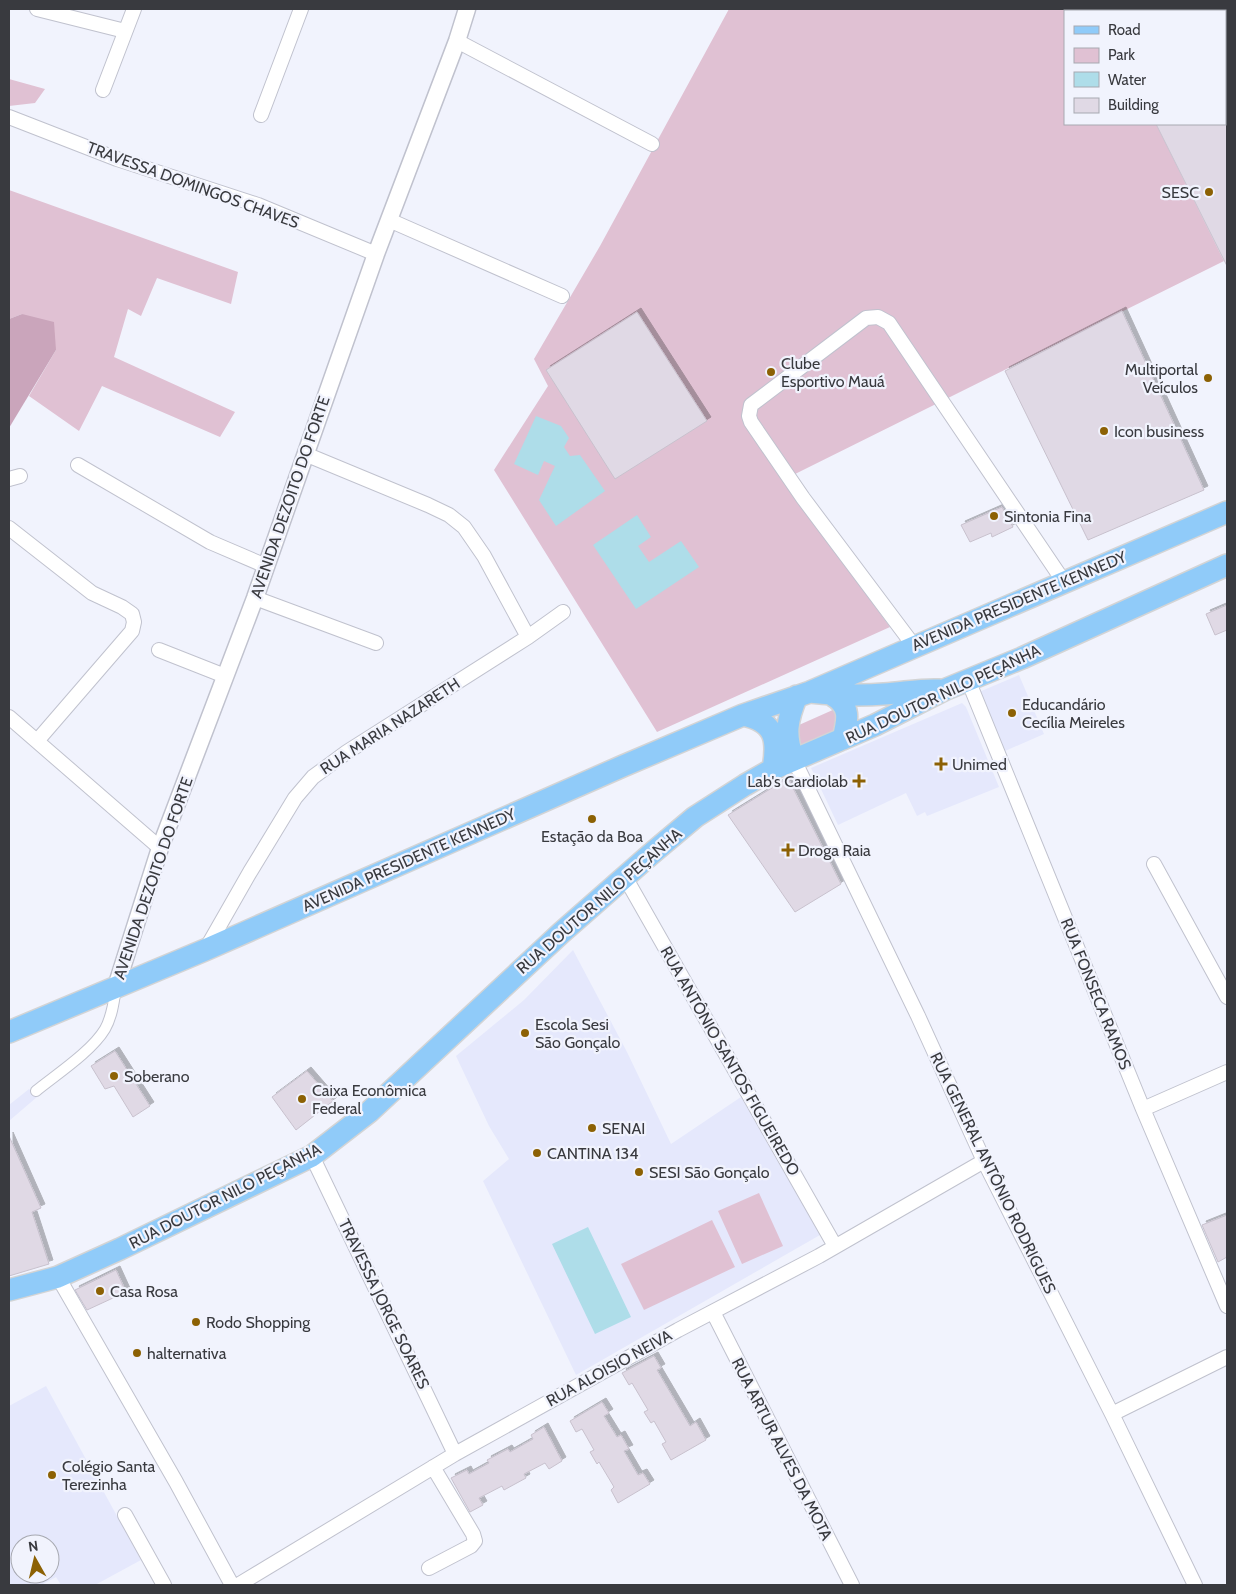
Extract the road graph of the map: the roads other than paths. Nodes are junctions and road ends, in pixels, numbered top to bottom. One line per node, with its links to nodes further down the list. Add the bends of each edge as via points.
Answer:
1 (38, 9): 5 (street)
2 (134, 9): 5 (street)
3 (301, 9): 8 (street)
4 (467, 9): 6 (street, AVENIDA DEZOITO DO FORTE)
5 (126, 31): 7 (street)
6 (457, 41): 10 (street); 11 (street, AVENIDA DEZOITO DO FORTE)
7 (103, 90)
8 (261, 115)
9 (9, 117): 12 (street, TRAVESSA DOMINGOS CHAVES, via 117,159 258,206)
10 (652, 144)
11 (389, 220): 12 (street, AVENIDA DEZOITO DO FORTE); 13 (street)
12 (376, 254): 14 (street, AVENIDA DEZOITO DO FORTE)
13 (562, 296)
14 (305, 454): 19 (street, AVENIDA DEZOITO DO FORTE); 23 (street, via 428,505 464,527 484,556)
15 (78, 465): 19 (street, via 210,542)
16 (1227, 512): 20 (main road, AVENIDA PRESIDENTE KENNEDY)
17 (9, 528): 35 (street, via 92,592 132,614 134,622 132,630)
18 (1227, 565): 28 (main road, RUA DOUTOR NILO PEÇANHA)
19 (266, 566): 21 (street, AVENIDA DEZOITO DO FORTE)
20 (1064, 582): 25 (main road, AVENIDA PRESIDENTE KENNEDY); 25 (street, via 890,323 878,317 866,318 751,406 750,416 803,498)
21 (255, 598): 24 (street); 27 (street, AVENIDA DEZOITO DO FORTE)
22 (563, 612): 23 (street, RUA MARIA NAZARETH)
23 (528, 637): 41 (street, RUA MARIA NAZARETH, via 312,777 295,798)
24 (376, 643)
25 (914, 646): 30 (main road, AVENIDA PRESIDENTE KENNEDY)
26 (159, 650): 27 (street)
27 (225, 676): 38 (street, AVENIDA DEZOITO DO FORTE)
28 (968, 680): 29 (main road, RUA DOUTOR NILO PEÇANHA); 47 (street, RUA FONSECA RAMOS)
29 (944, 690): 31 (main road, AVENIDA PRESIDENTE KENNEDY); 34 (main road, RUA DOUTOR NILO PEÇANHA)
30 (804, 694): 31 (main road, AVENIDA PRESIDENTE KENNEDY); 32 (main road, AVENIDA PRESIDENTE KENNEDY); 36 (main road, via 792,707 787,728)
31 (832, 695): 34 (main road, via 845,706 847,713)
32 (743, 715): 37 (main road, via 756,718 771,730); 41 (main road, AVENIDA PRESIDENTE KENNEDY)
33 (9, 717): 35 (street)
34 (844, 739): 36 (main road, RUA DOUTOR NILO PEÇANHA)
35 (37, 741): 38 (street)
36 (794, 760): 37 (main road, RUA DOUTOR NILO PEÇANHA); 49 (street, RUA GENERAL ANTÔNIO RODRIGUES)
37 (772, 770): 40 (main road, RUA DOUTOR NILO PEÇANHA, via 695,817)
38 (160, 848): 42 (street, AVENIDA DEZOITO DO FORTE)
39 (1154, 864): 43 (street)
40 (625, 877): 48 (main road, RUA DOUTOR NILO PEÇANHA, via 369,1112); 50 (street, RUA ANTÔNIO SANTOS FIGUEIREDO)
41 (205, 950): 42 (main road, AVENIDA PRESIDENTE KENNEDY)
42 (116, 987): 44 (main road, AVENIDA PRESIDENTE KENNEDY); 46 (street, via 106,1028 91,1046)
43 (1227, 998)
44 (9, 1032)
45 (1227, 1072): 47 (street)
46 (36, 1091)
47 (1143, 1109): 53 (street, RUA FONSECA RAMOS)
48 (312, 1156): 51 (main road, RUA DOUTOR NILO PEÇANHA); 57 (street, TRAVESSA JORGE SOARES)
49 (984, 1161): 50 (street, RUA ALOISIO NEIVA); 56 (street, RUA GENERAL ANTÔNIO RODRIGUES)
50 (835, 1246): 54 (street, RUA ALOISIO NEIVA)
51 (58, 1277): 52 (main road, RUA DOUTOR NILO PEÇANHA); 62 (street)
52 (9, 1290)
53 (1227, 1304)
54 (712, 1312): 57 (street, RUA ALOISIO NEIVA); 64 (street, RUA ARTUR ALVES DA MOTA)
55 (1227, 1357): 56 (street)
56 (1112, 1414): 65 (street, RUA GENERAL ANTÔNIO RODRIGUES)
57 (455, 1454): 58 (street, RUA ALOISIO NEIVA)
58 (434, 1467): 60 (street, via 474,1534 475,1542); 63 (street, RUA ALOISIO NEIVA)
59 (125, 1514): 61 (street)
60 (429, 1568)
61 (164, 1585)
62 (232, 1585)
63 (238, 1585)
64 (852, 1585)
65 (1195, 1585)

